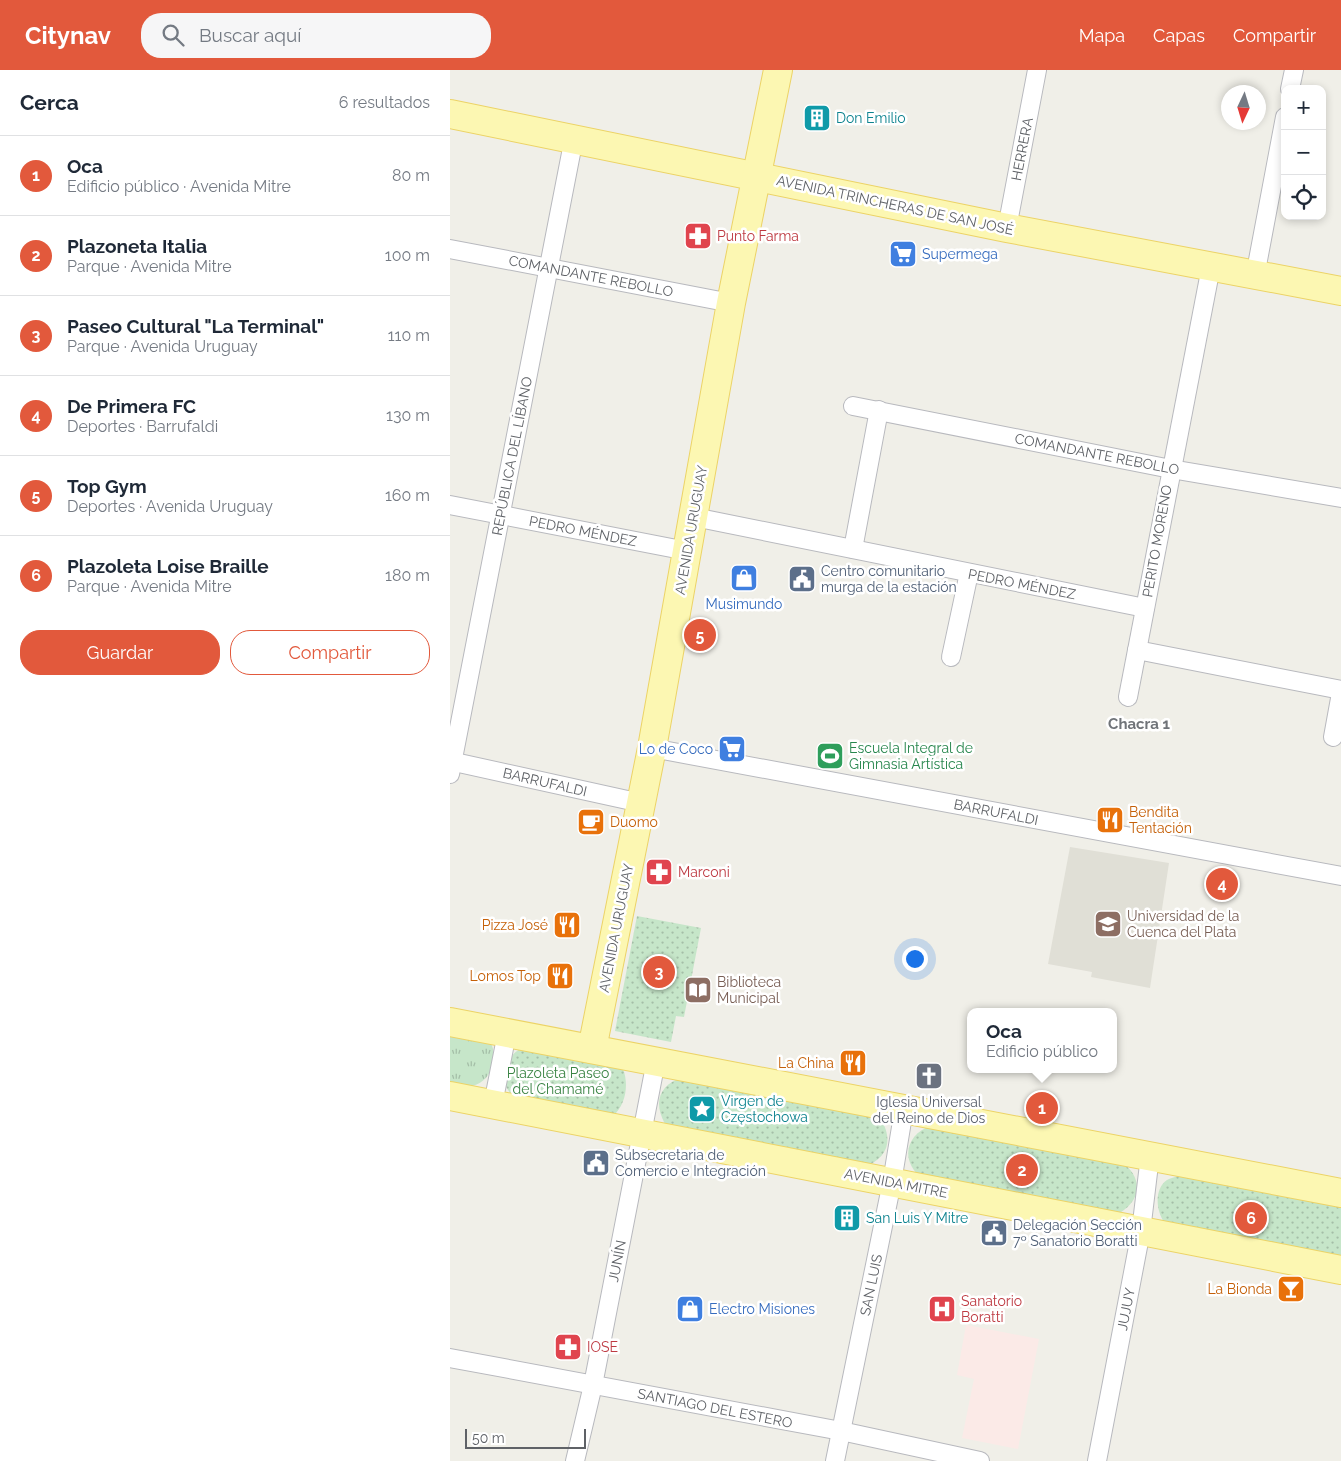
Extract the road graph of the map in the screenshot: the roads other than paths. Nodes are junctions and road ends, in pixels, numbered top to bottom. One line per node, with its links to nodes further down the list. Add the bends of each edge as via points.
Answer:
1 (778, 70): 8 (main road, AVENIDA URUGUAY)
2 (1037, 70): 9 (street, HERRERA)
3 (1294, 70): 4 (street)
4 (1291, 85)
5 (450, 114): 7 (main road, AVENIDA TRINCHERAS DE SAN JOSÉ)
6 (1283, 130): 13 (street)
7 (574, 138): 8 (main road, AVENIDA TRINCHERAS DE SAN JOSÉ); 12 (street, REPÚBLICA DEL LÍBANO)
8 (757, 176): 9 (main road, AVENIDA TRINCHERAS DE SAN JOSÉ); 15 (main road, AVENIDA URUGUAY)
9 (1007, 228): 11 (main road, AVENIDA TRINCHERAS DE SAN JOSÉ)
10 (450, 249): 12 (street, COMANDANTE REBOLLO)
11 (1211, 267): 13 (main road, AVENIDA TRINCHERAS DE SAN JOSÉ); 18 (street, PERITO MORENO)
12 (548, 269): 15 (street, COMANDANTE REBOLLO); 21 (street, REPÚBLICA DEL LÍBANO)
13 (1255, 276): 14 (main road, AVENIDA TRINCHERAS DE SAN JOSÉ)
14 (1341, 291)
15 (731, 303): 22 (main road, AVENIDA URUGUAY)
16 (853, 406): 17 (street, COMANDANTE REBOLLO)
17 (879, 410): 18 (street, COMANDANTE REBOLLO); 23 (street)
18 (1171, 469): 19 (street, COMANDANTE REBOLLO); 26 (street, PERITO MORENO)
19 (1341, 498)
20 (450, 505): 21 (street, PEDRO MÉNDEZ)
21 (500, 515): 24 (street, PEDRO MÉNDEZ); 33 (street, REPÚBLICA DEL LÍBANO)
22 (694, 517): 23 (street, PEDRO MÉNDEZ); 24 (main road, AVENIDA URUGUAY)
23 (853, 549): 25 (street, PEDRO MÉNDEZ)
24 (687, 551): 32 (main road, AVENIDA URUGUAY)
25 (969, 573): 26 (street, PEDRO MÉNDEZ); 28 (street)
26 (1145, 608): 27 (street, PERITO MORENO)
27 (1137, 650): 29 (street); 30 (street, PERITO MORENO)
28 (952, 658)
29 (1341, 691): 31 (street)
30 (1128, 697)
31 (1333, 737)
32 (652, 748): 34 (main road, AVENIDA URUGUAY); 35 (street, BARRUFALDI)
33 (451, 765): 34 (street, BARRUFALDI)
34 (641, 803): 38 (main road, AVENIDA URUGUAY)
35 (1341, 876)
36 (450, 1022): 37 (main road)
37 (507, 1033): 38 (main road); 41 (street)
38 (592, 1049): 39 (main road)
39 (656, 1061): 42 (main road); 43 (street, JUNÍN)
40 (450, 1096): 41 (main road, AVENIDA MITRE)
41 (493, 1104): 43 (main road, AVENIDA MITRE)
42 (904, 1109): 44 (main road); 45 (street, SAN LUIS)
43 (642, 1133): 45 (main road, AVENIDA MITRE); 50 (street, JUNÍN)
44 (1150, 1156): 46 (main road); 47 (street, JUJUY)
45 (892, 1182): 47 (main road, AVENIDA MITRE); 51 (street, SAN LUIS)
46 (1341, 1193)
47 (1141, 1231): 48 (main road, AVENIDA MITRE); 55 (street, JUJUY)
48 (1341, 1270)
49 (450, 1358): 50 (street, SANTIAGO DEL ESTERO)
50 (593, 1385): 51 (street, SANTIAGO DEL ESTERO); 52 (street, JUNÍN)
51 (841, 1431): 53 (street, SAN LUIS); 54 (street, SANTIAGO DEL ESTERO)
52 (575, 1461)
53 (835, 1461)
54 (980, 1461)
55 (1097, 1461)

